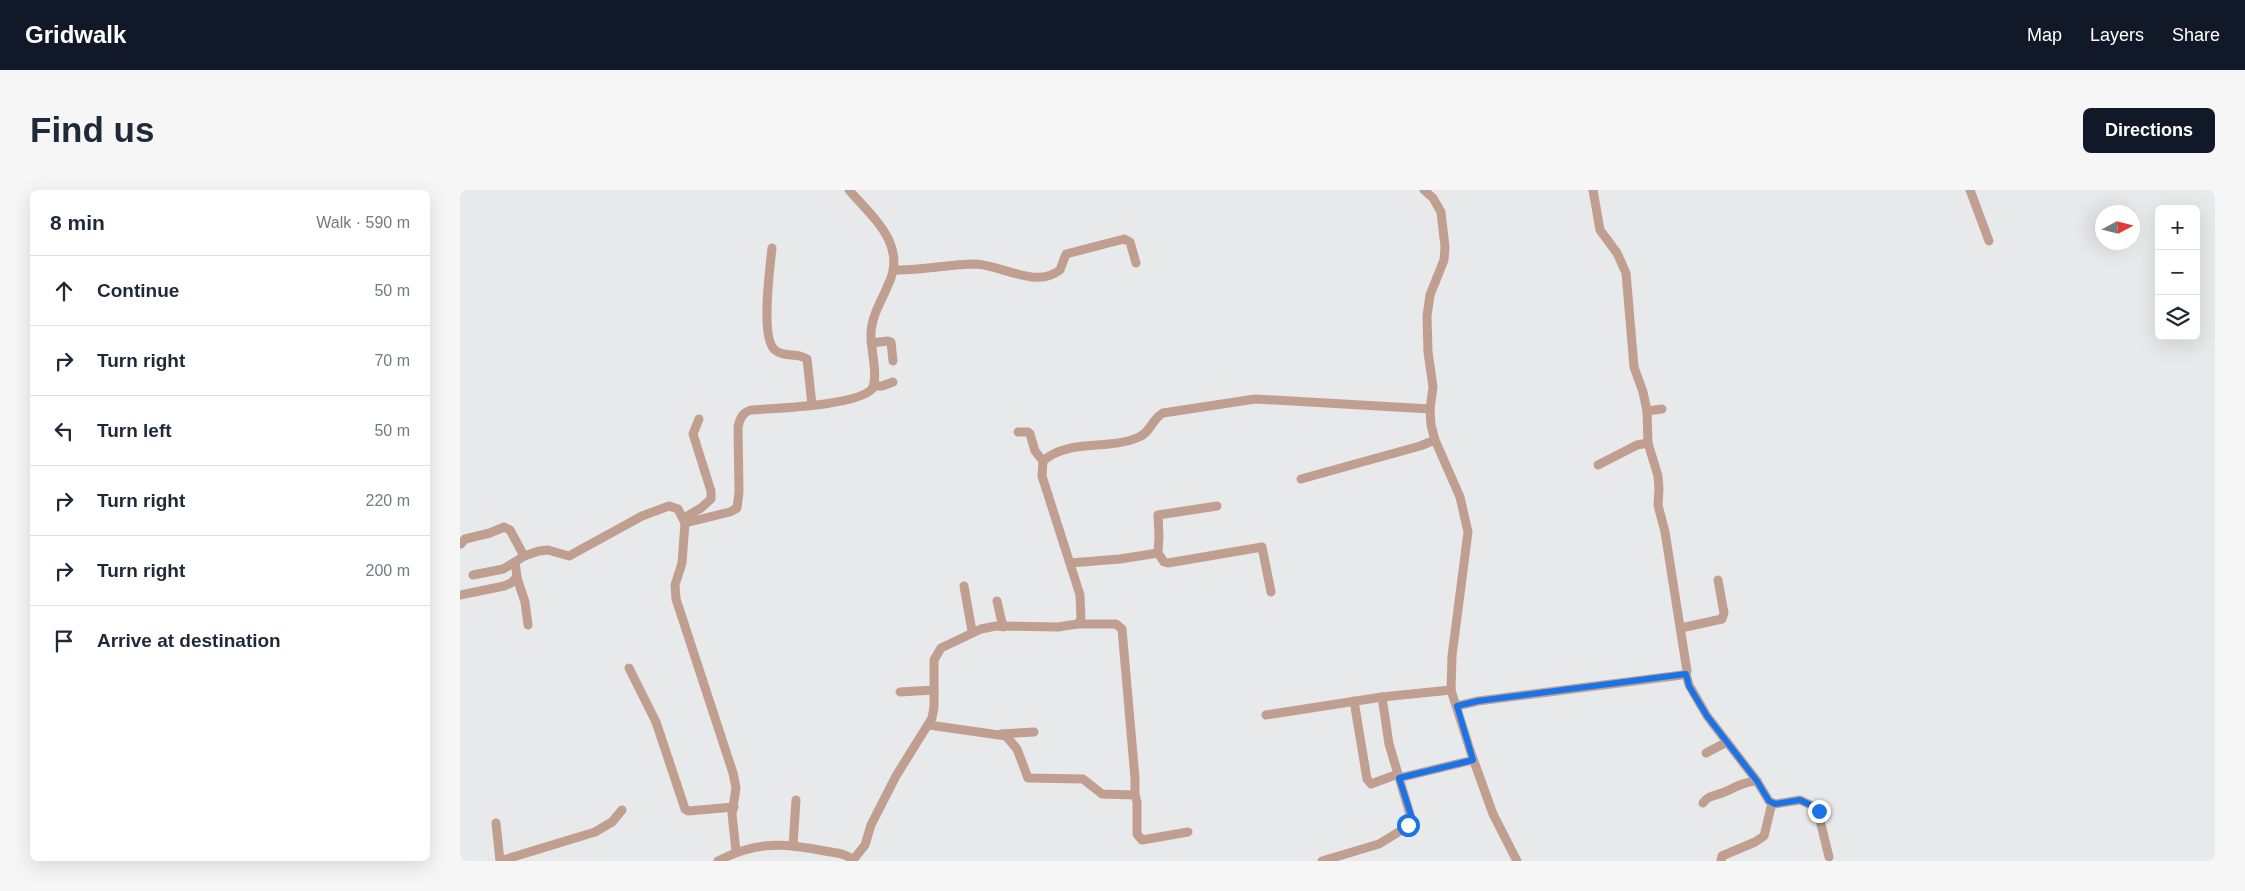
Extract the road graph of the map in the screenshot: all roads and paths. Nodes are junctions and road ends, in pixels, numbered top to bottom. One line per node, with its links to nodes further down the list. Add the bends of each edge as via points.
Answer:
1 (849, 190): 8 (street, via 873,215 886,236 893,251)
2 (1424, 190): 14 (street, via 1441,212 1445,247 1427,316 1433,387)
3 (1593, 190): 16 (street, via 1600,230 1617,253 1626,273 1633,358)
4 (1970, 190): 5 (street)
5 (1989, 240)
6 (772, 248): 13 (street, via 768,335 777,352 807,359)
7 (1136, 263): 8 (street, via 1130,242 1124,239 1066,254 1060,270 1044,278 976,264)
8 (894, 270): 9 (street, via 872,324)
9 (871, 343): 10 (street, via 891,342); 12 (street)
10 (893, 361)
11 (893, 382): 12 (street)
12 (874, 386): 13 (street, via 864,395)
13 (812, 405): 25 (street, via 745,413 738,427 737,508)
14 (1430, 409): 19 (street); 21 (street, via 1288,400 1236,401 1163,413 1142,436 1060,451)
15 (1662, 409): 16 (street)
16 (1647, 411): 20 (street)
17 (699, 419): 25 (street, via 693,434 711,499)
18 (1018, 432): 21 (street, via 1030,434 1035,451)
19 (1435, 440): 23 (street); 46 (street, via 1456,486 1468,532 1452,656)
20 (1648, 443): 22 (street, via 1637,445); 41 (street, via 1659,482 1660,519)
21 (1043, 461): 30 (street, via 1042,476)
22 (1598, 465)
23 (1301, 478)
24 (1217, 506): 27 (street, via 1158,515)
25 (685, 521): 28 (street, via 678,509 669,506 642,516 568,556 548,550); 64 (street, via 682,563 675,584 676,599 733,773)
26 (461, 544): 28 (street, via 465,539 490,534 504,527 510,530)
27 (1158, 553): 30 (street); 35 (street, via 1168,563 1262,546)
28 (524, 556): 29 (street)
29 (515, 562): 31 (street, via 503,569); 32 (street)
30 (1070, 563): 38 (street, via 1080,595 1082,615)
31 (472, 575)
32 (517, 578): 36 (street, via 504,586); 39 (street)
33 (1718, 580): 41 (street, via 1724,613 1722,619)
34 (964, 586): 42 (street)
35 (1271, 592)
36 (460, 595)
37 (997, 601): 40 (street)
38 (1077, 624): 40 (street); 60 (street, via 1116,624 1122,629)
39 (528, 625)
40 (1003, 627): 42 (street)
41 (1681, 628): 44 (street)
42 (972, 631): 45 (street, via 938,651 933,666)
43 (629, 668): 64 (street, via 656,722 686,815)
44 (1686, 674): 50 (street); 55 (street, via 1697,700)
45 (934, 690): 47 (street); 52 (street)
46 (1451, 690): 48 (street); 50 (street)
47 (900, 692)
48 (1382, 697): 49 (street); 58 (street)
49 (1354, 701): 51 (street); 58 (street, via 1367,779 1371,784)
50 (1457, 706): 57 (street)
51 (1266, 715)
52 (929, 725): 54 (street); 71 (street, via 896,776 871,825 866,845)
53 (1034, 732): 54 (street)
54 (1000, 734): 60 (street, via 1012,741 1028,778 1082,779 1102,794)
55 (1726, 742): 56 (street); 59 (street)
56 (1706, 752)
57 (1473, 760): 58 (street); 74 (street, via 1493,814)
58 (1399, 776): 73 (street, via 1412,818 1408,825 1379,844)
59 (1757, 781): 62 (street, via 1712,795); 63 (street)
60 (1135, 795): 67 (street, via 1137,834 1142,840)
61 (796, 800): 68 (street)
62 (1703, 803)
63 (1772, 803): 70 (street, via 1800,800 1817,808); 75 (street, via 1764,836 1722,856)
64 (734, 807): 69 (street)
65 (622, 810): 66 (street, via 612,822 595,832 500,861)
66 (496, 823)
67 (1188, 832)
68 (793, 846): 69 (street, via 768,845); 71 (street, via 846,855)
69 (736, 851): 72 (street)
70 (1829, 857)
71 (854, 860)
72 (718, 861)
73 (1322, 861)
74 (1517, 861)
75 (1721, 861)

